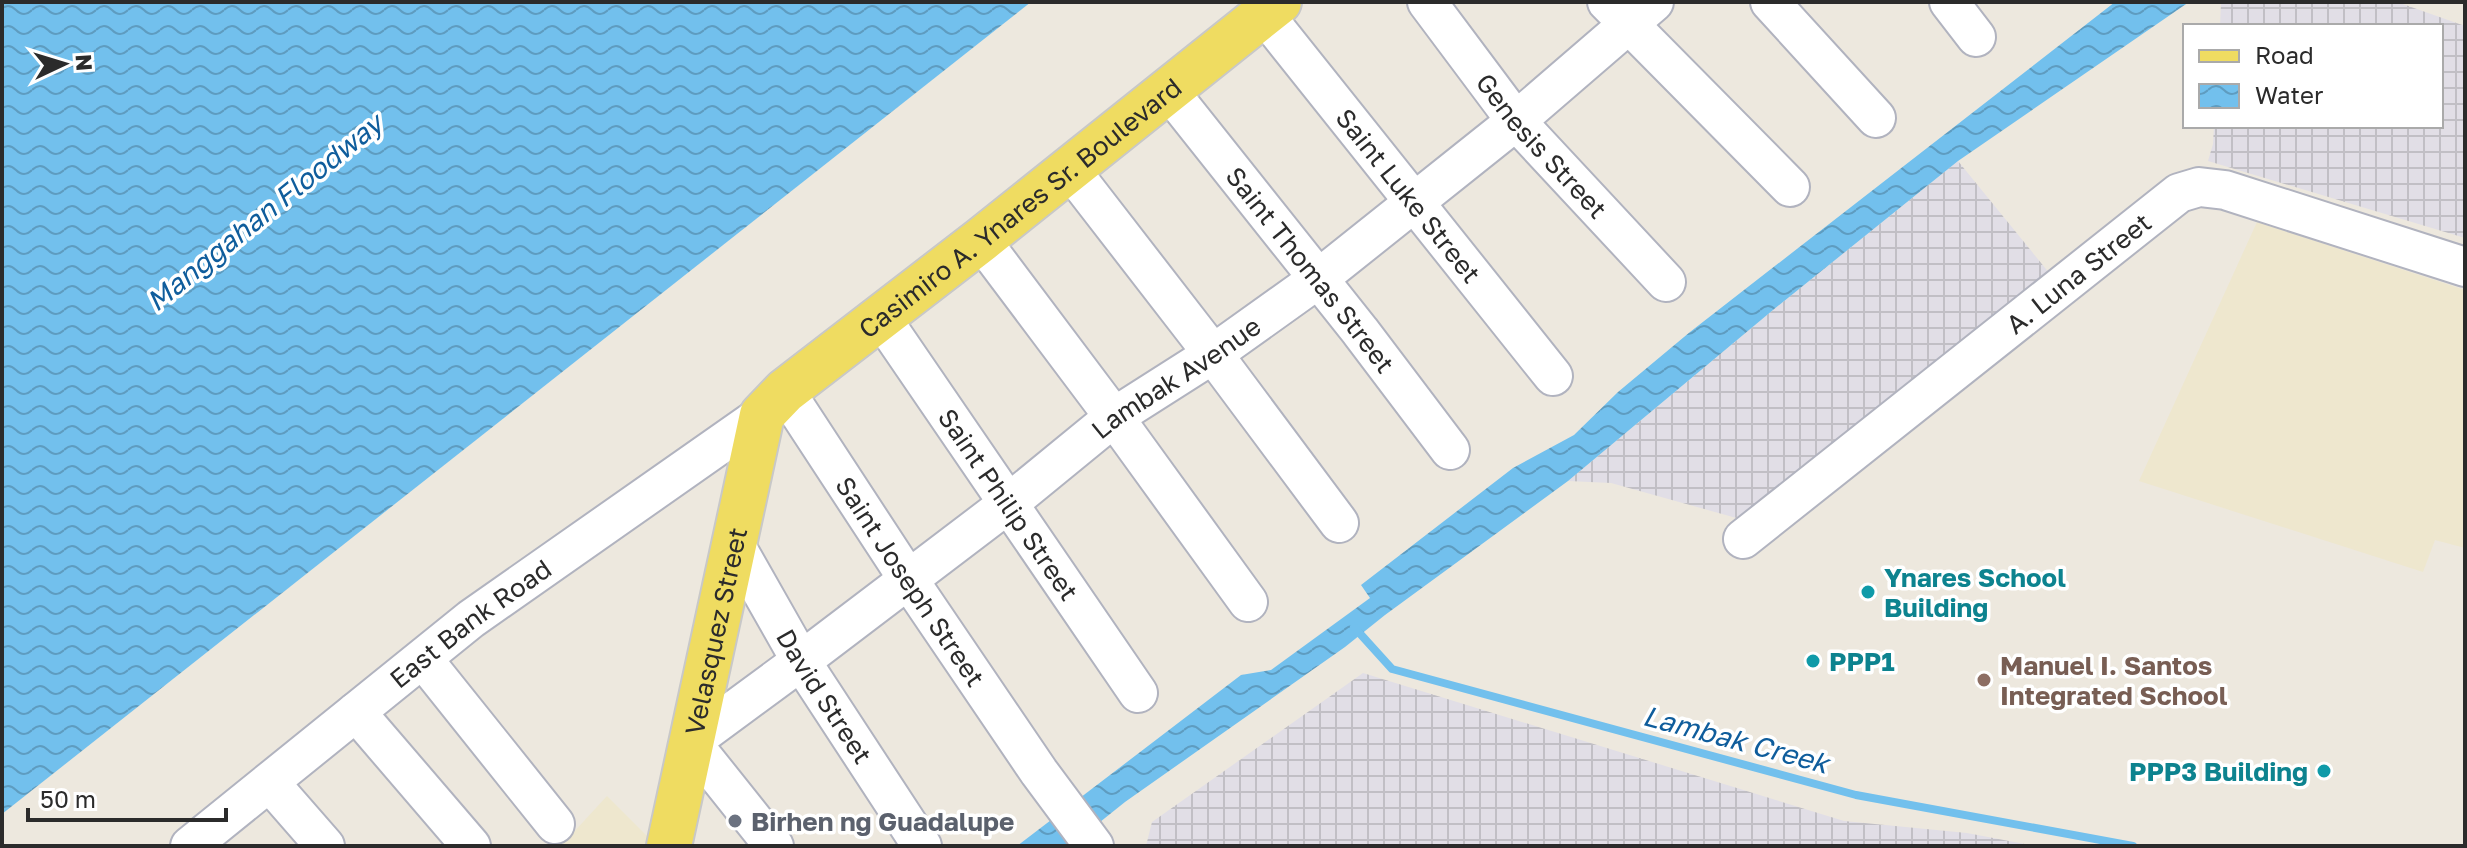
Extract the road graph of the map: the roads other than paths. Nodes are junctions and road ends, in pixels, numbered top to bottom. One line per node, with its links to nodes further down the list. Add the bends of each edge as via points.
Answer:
1 (1427, 2): 9 (street, Genesis Street)
2 (1770, 2): 8 (street)
3 (1949, 2): 6 (street)
4 (1272, 8): 7 (main road, Casimiro A. Ynares Sr. Boulevard); 12 (street, Saint Luke Street)
5 (1629, 9): 9 (street, Lambak Avenue); 11 (street)
6 (1976, 37)
7 (1169, 91): 10 (main road, Casimiro A. Ynares Sr. Boulevard); 15 (street, Saint Thomas Street)
8 (1876, 118)
9 (1516, 121): 12 (street, Lambak Avenue); 16 (street, Genesis Street)
10 (1069, 168): 13 (main road, Casimiro A. Ynares Sr. Boulevard); 18 (street)
11 (1790, 187)
12 (1415, 204): 15 (street, Lambak Avenue); 19 (street, Saint Luke Street)
13 (981, 240): 17 (main road, Casimiro A. Ynares Sr. Boulevard); 21 (street)
14 (2465, 267): 25 (street, A. Luna Street, via 2225,190 2199,187 2179,193)
15 (1318, 279): 18 (street, Lambak Avenue); 22 (street, Saint Thomas Street)
16 (1666, 282)
17 (880, 316): 20 (main road, Casimiro A. Ynares Sr. Boulevard); 23 (street, Saint Philip Street)
18 (1213, 354): 21 (street, Lambak Avenue); 24 (street)
19 (1553, 376)
20 (773, 403): 26 (main road, Velasquez Street); 27 (street, Saint Joseph Street); 29 (street, East Bank Road)
21 (1114, 417): 23 (street, Lambak Avenue); 28 (street)
22 (1450, 450)
23 (1009, 503): 27 (street, Lambak Avenue); 31 (street, Saint Philip Street)
24 (1339, 523)
25 (1743, 539)
26 (734, 543): 30 (street, David Street); 33 (main road, Velasquez Street)
27 (908, 579): 30 (street, Lambak Avenue); 37 (street, Saint Joseph Street)
28 (1248, 602)
29 (423, 659): 32 (street, East Bank Road); 35 (street)
30 (801, 661): 33 (street, Lambak Avenue); 42 (street, David Street)
31 (1138, 693)
32 (356, 712): 34 (street, East Bank Road); 39 (street)
33 (691, 742): 40 (main road, Velasquez Street); 41 (street)
34 (270, 783): 36 (street, East Bank Road); 38 (street)
35 (555, 824)
36 (200, 843)
37 (1091, 843)
38 (325, 846)
39 (471, 846)
40 (669, 846)
41 (774, 846)
42 (922, 846)

